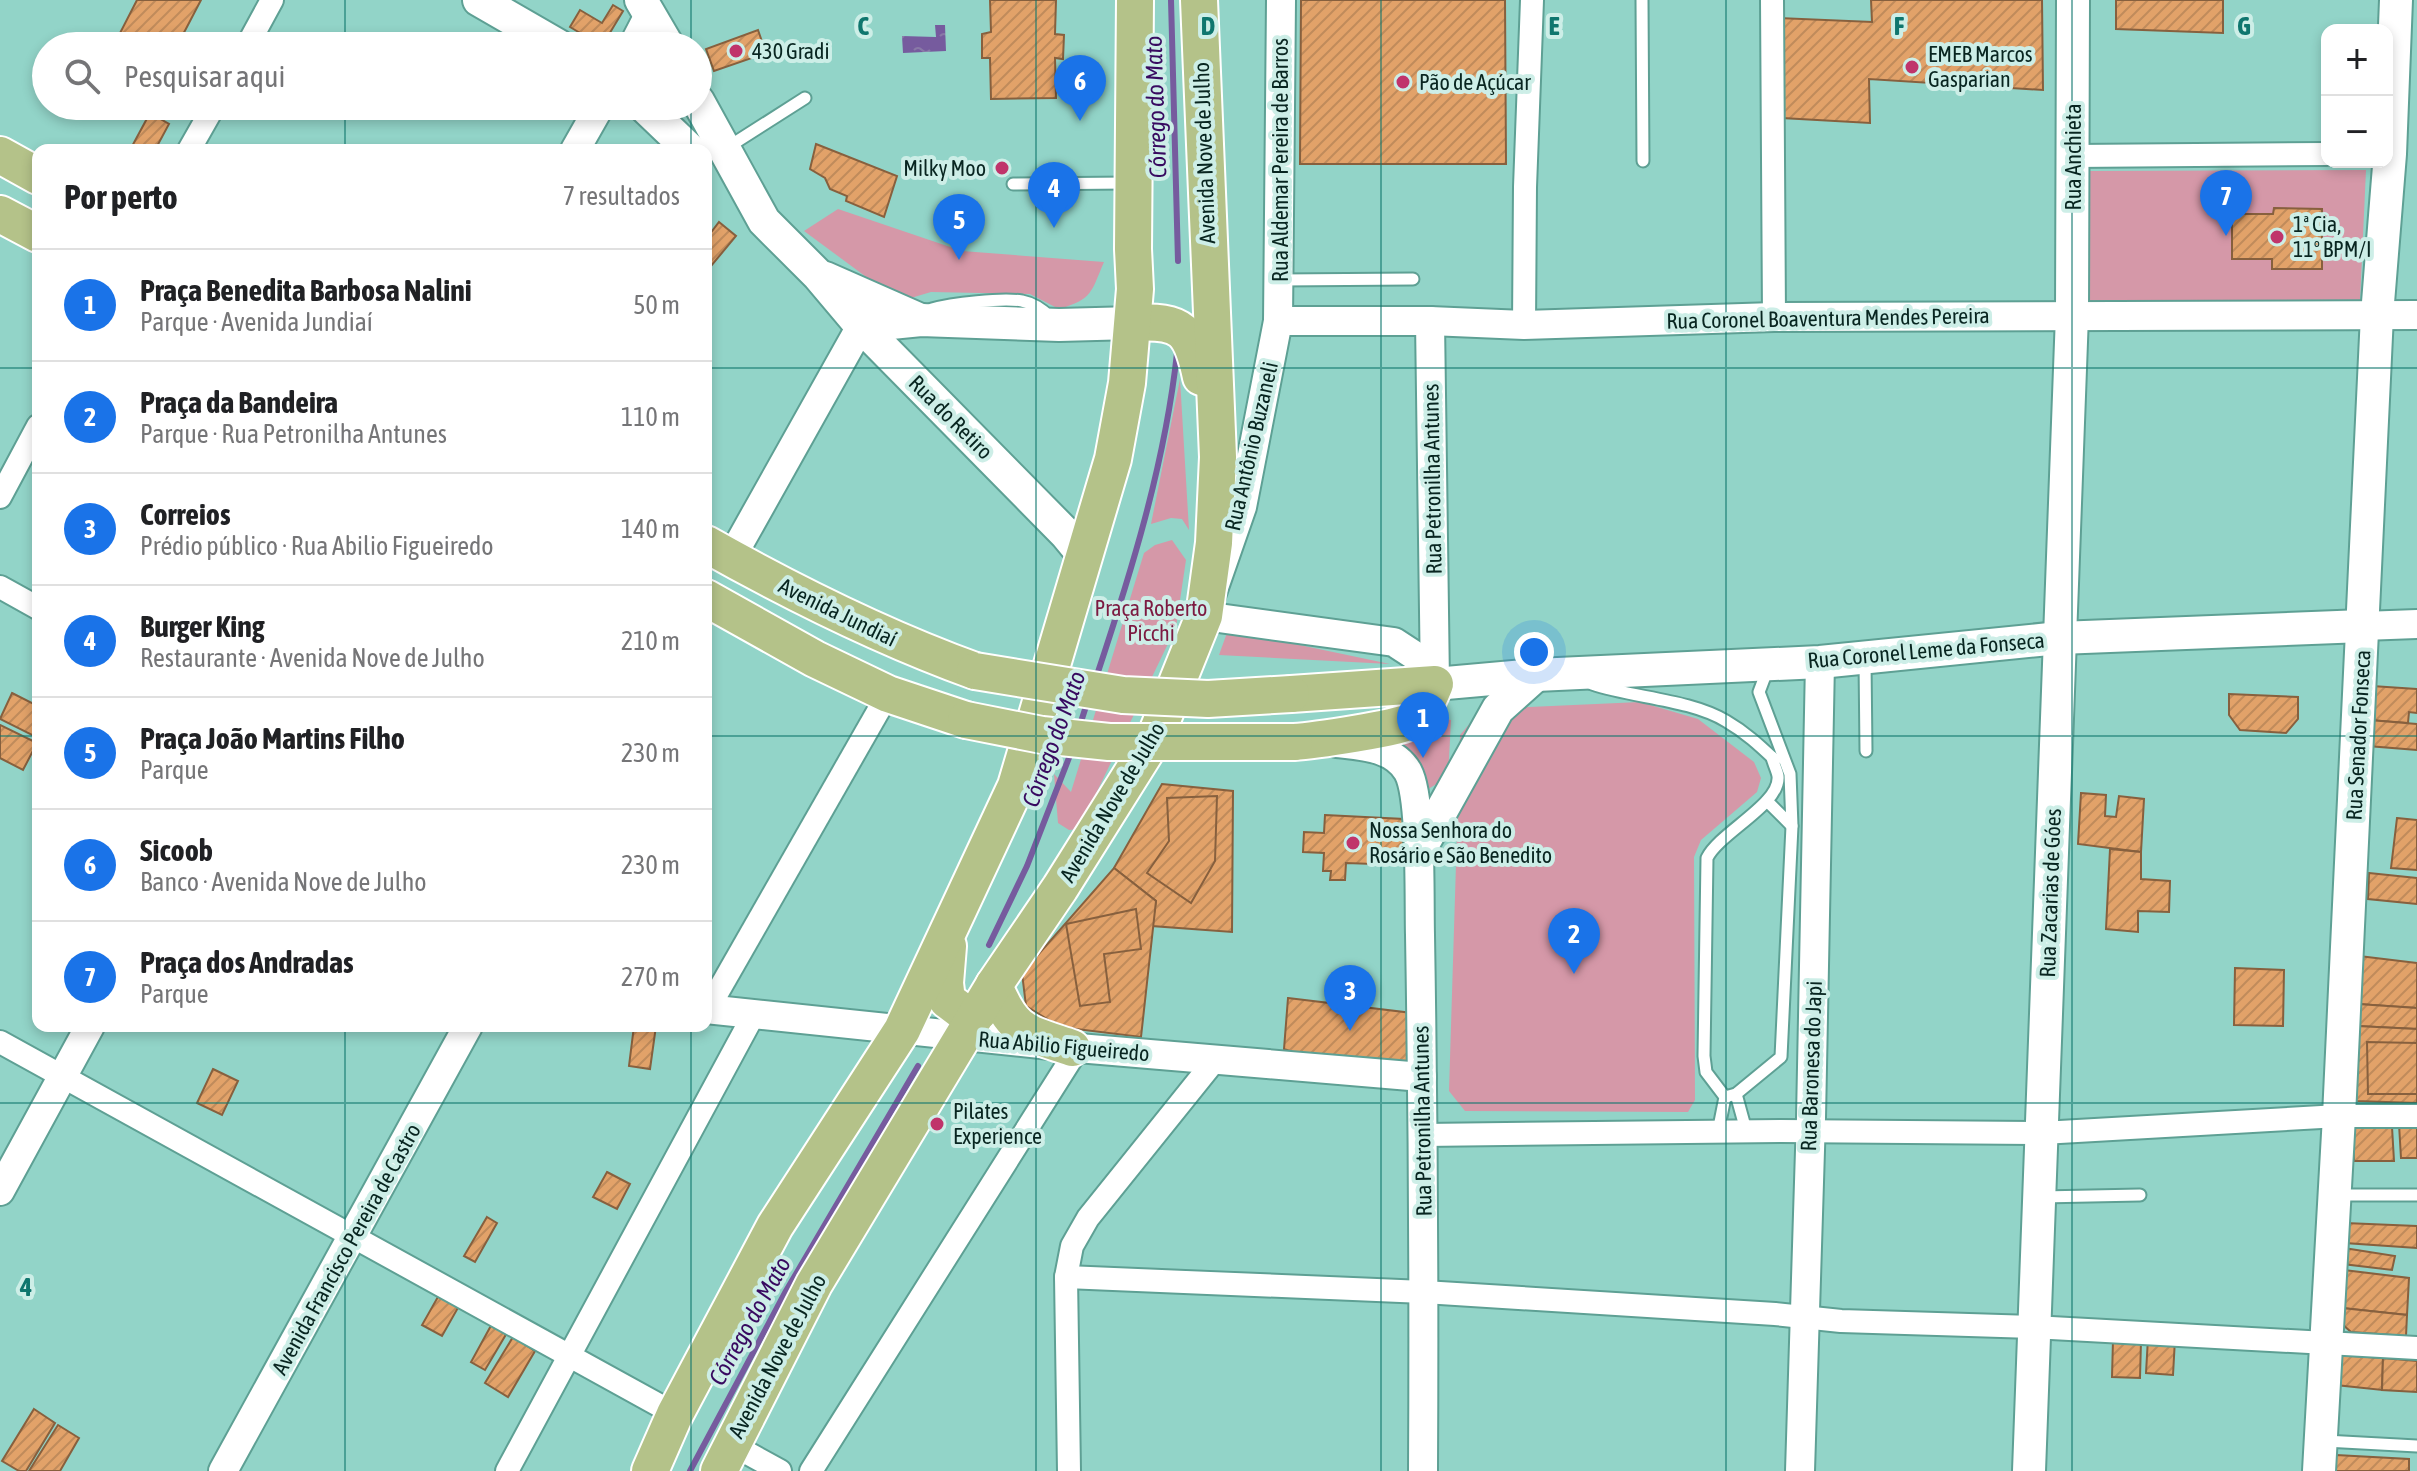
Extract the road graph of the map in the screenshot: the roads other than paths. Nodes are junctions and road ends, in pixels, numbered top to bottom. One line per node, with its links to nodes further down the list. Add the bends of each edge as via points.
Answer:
1 (272, 0): 12 (street)
2 (479, 0): 13 (main road)
3 (1135, 0): 33 (main road)
4 (1199, 0): 52 (main road, Avenida Nove de Julho)
5 (1281, 0): 39 (street, Rua Aldemar Pereira de Barros)
6 (1532, 0): 48 (street)
7 (1642, 0): 30 (lane)
8 (1772, 0): 43 (street)
9 (2073, 0): 28 (main road, Rua Anchieta)
10 (2396, 0): 16 (main road, Rua Senador Fonseca)
11 (646, 6): 14 (street); 15 (main road)
12 (255, 32)
13 (535, 32)
14 (638, 32)
15 (660, 32)
16 (2391, 96)
17 (805, 98): 29 (lane)
18 (206, 120): 22 (street)
19 (592, 120): 23 (street)
20 (659, 120): 24 (main road)
21 (704, 120): 25 (main road)
22 (192, 144)
23 (578, 144)
24 (684, 144)
25 (711, 144)
26 (2321, 154): 28 (street)
27 (0, 155): 32 (main road)
28 (2073, 156): 40 (main road, Rua Anchieta)
29 (715, 157): 37 (main road, Rua do Retiro, via 764,221)
30 (1643, 161)
31 (2387, 168): 41 (main road, Rua Senador Fonseca)
32 (32, 173)
33 (1133, 183): 34 (lane); 47 (main road)
34 (1013, 184)
35 (0, 214): 36 (main road)
36 (32, 231)
37 (818, 275): 44 (main road, Rua do Retiro); 49 (main road, Rua do Retiro)
38 (1413, 279): 39 (lane)
39 (1280, 280): 45 (street, Rua Aldemar Pereira de Barros)
40 (2072, 315): 41 (street, Rua Coronel Boaventura Mendes Pereira); 43 (street, Rua Coronel Boaventura Mendes Pereira); 62 (main road, Rua Zacarias de Góes)
41 (2377, 315): 42 (street, Rua Coronel Boaventura Mendes Pereira); 61 (main road, Rua Senador Fonseca)
42 (2417, 315)
43 (1774, 317): 48 (street, Rua Coronel Boaventura Mendes Pereira)
44 (927, 321): 47 (main road); 49 (main road); 50 (main road)
45 (1278, 321): 46 (street, Rua Coronel Boaventura Mendes Pereira); 59 (street, Rua Antônio Buzaneli, via 1242,507)
46 (1430, 321): 48 (street, Rua Coronel Boaventura Mendes Pereira); 68 (street, Rua Petronilha Antunes)
47 (1133, 323): 52 (main road, via 1170,324 1195,346); 55 (main road, via 1113,459)
48 (1524, 325)
49 (861, 326): 50 (main road, Rua do Retiro); 54 (street)
50 (901, 367): 55 (main road, Rua do Retiro)
51 (32, 437): 53 (street)
52 (1218, 457): 59 (main road, Avenida Nove de Julho)
53 (0, 497)
54 (718, 551): 68 (main road, Avenida Jundiaí, bridge, via 837,614 975,671 1123,695 1208,699)
55 (1085, 557): 77 (main road, via 1016,786)
56 (0, 587): 57 (street)
57 (32, 605)
58 (712, 605): 69 (main road)
59 (1204, 616): 68 (street, via 1394,642 1417,657); 80 (main road, Avenida Nove de Julho, via 1156,735)
60 (2417, 624): 61 (street, Rua Coronel Leme da Fonseca)
61 (2363, 626): 62 (main road, Rua Coronel Leme da Fonseca); 91 (main road, Rua Senador Fonseca)
62 (2059, 638): 63 (main road, Rua Coronel Leme da Fonseca); 96 (main road, Rua Zacarias de Góes)
63 (1865, 657): 64 (main road, Rua Coronel Leme da Fonseca); 71 (lane)
64 (1820, 662): 65 (main road, Rua Coronel Leme da Fonseca); 94 (street, Rua Baronesa do Japi)
65 (1769, 664): 66 (main road, Rua Coronel Leme da Fonseca); 73 (lane, via 1759,692)
66 (1569, 674): 67 (main road, Rua Coronel Leme da Fonseca); 72 (lane, via 1616,692 1723,719)
67 (1536, 675): 68 (main road, Rua Coronel Leme da Fonseca); 76 (main road, via 1498,709)
68 (1435, 684): 70 (main road, via 1422,711 1408,723)
69 (888, 694): 70 (main road, bridge, via 966,720 1042,735 1109,742); 78 (street)
70 (1305, 742): 76 (street, Rua Petronilha Antunes, via 1372,747 1398,760 1413,788)
71 (1866, 751)
72 (1772, 757): 73 (lane); 74 (lane, via 1778,777)
73 (1790, 774): 75 (lane)
74 (1767, 801): 75 (lane); 90 (lane, via 1707,858 1704,1056 1706,1072)
75 (1792, 826): 90 (lane, via 1781,1057)
76 (1418, 853): 89 (street, Rua Petronilha Antunes)
77 (949, 932): 80 (main road, via 947,1000 963,1012); 82 (main road)
78 (712, 1000)
79 (712, 1010): 81 (street, Rua Abilio Figueiredo)
80 (979, 1011): 82 (street, Rua Abilio Figueiredo); 86 (street, Rua Abilio Figueiredo); 86 (main road, via 1005,1012 1024,1032); 114 (main road, Avenida Nove de Julho, via 814,1284)
81 (754, 1014): 82 (street, Rua Abilio Figueiredo); 110 (street)
82 (902, 1030): 111 (main road, via 775,1226)
83 (87, 1032): 88 (street)
84 (465, 1032): 103 (street, Avenida Francisco Pereira de Castro)
85 (0, 1042): 88 (street)
86 (1075, 1048): 87 (street, Rua Abilio Figueiredo); 119 (street)
87 (1215, 1060): 89 (street, Rua Abilio Figueiredo); 104 (street, via 1088,1218 1072,1246)
88 (63, 1076): 98 (street); 103 (street)
89 (1422, 1077): 97 (street, Rua Petronilha Antunes)
90 (1731, 1096): 93 (lane); 95 (lane)
91 (2339, 1116): 92 (street); 96 (street); 100 (main road, Rua Senador Fonseca)
92 (2417, 1116)
93 (1751, 1131): 94 (street); 95 (street)
94 (1810, 1132): 96 (street); 106 (street, Rua Baronesa do Japi)
95 (1718, 1133): 97 (street)
96 (2042, 1133): 102 (main road, Rua Zacarias de Góes)
97 (1423, 1135): 105 (street, Rua Petronilha Antunes)
98 (0, 1191)
99 (2140, 1195): 102 (lane)
100 (2333, 1195): 101 (lane); 108 (main road, Rua Senador Fonseca)
101 (2417, 1195)
102 (2038, 1197): 107 (main road, Rua Zacarias de Góes)
103 (354, 1237): 110 (street); 115 (street, Avenida Francisco Pereira de Castro)
104 (1066, 1277): 105 (street); 120 (street)
105 (1424, 1292): 106 (street); 121 (street, Rua Petronilha Antunes)
106 (1804, 1317): 107 (street); 122 (street, Rua Baronesa do Japi)
107 (2033, 1327): 108 (street); 123 (main road, Rua Zacarias de Góes)
108 (2325, 1343): 109 (street); 113 (main road, Rua Senador Fonseca)
109 (2417, 1348)
110 (568, 1356): 111 (street); 116 (street)
111 (675, 1414): 117 (main road)
112 (2417, 1446): 113 (lane)
113 (2320, 1456)
114 (725, 1458): 118 (street)
115 (223, 1471)
116 (507, 1471)
117 (650, 1471)
118 (780, 1471)
119 (811, 1471)
120 (1069, 1471)
121 (1423, 1471)
122 (1800, 1471)
123 (2029, 1471)

